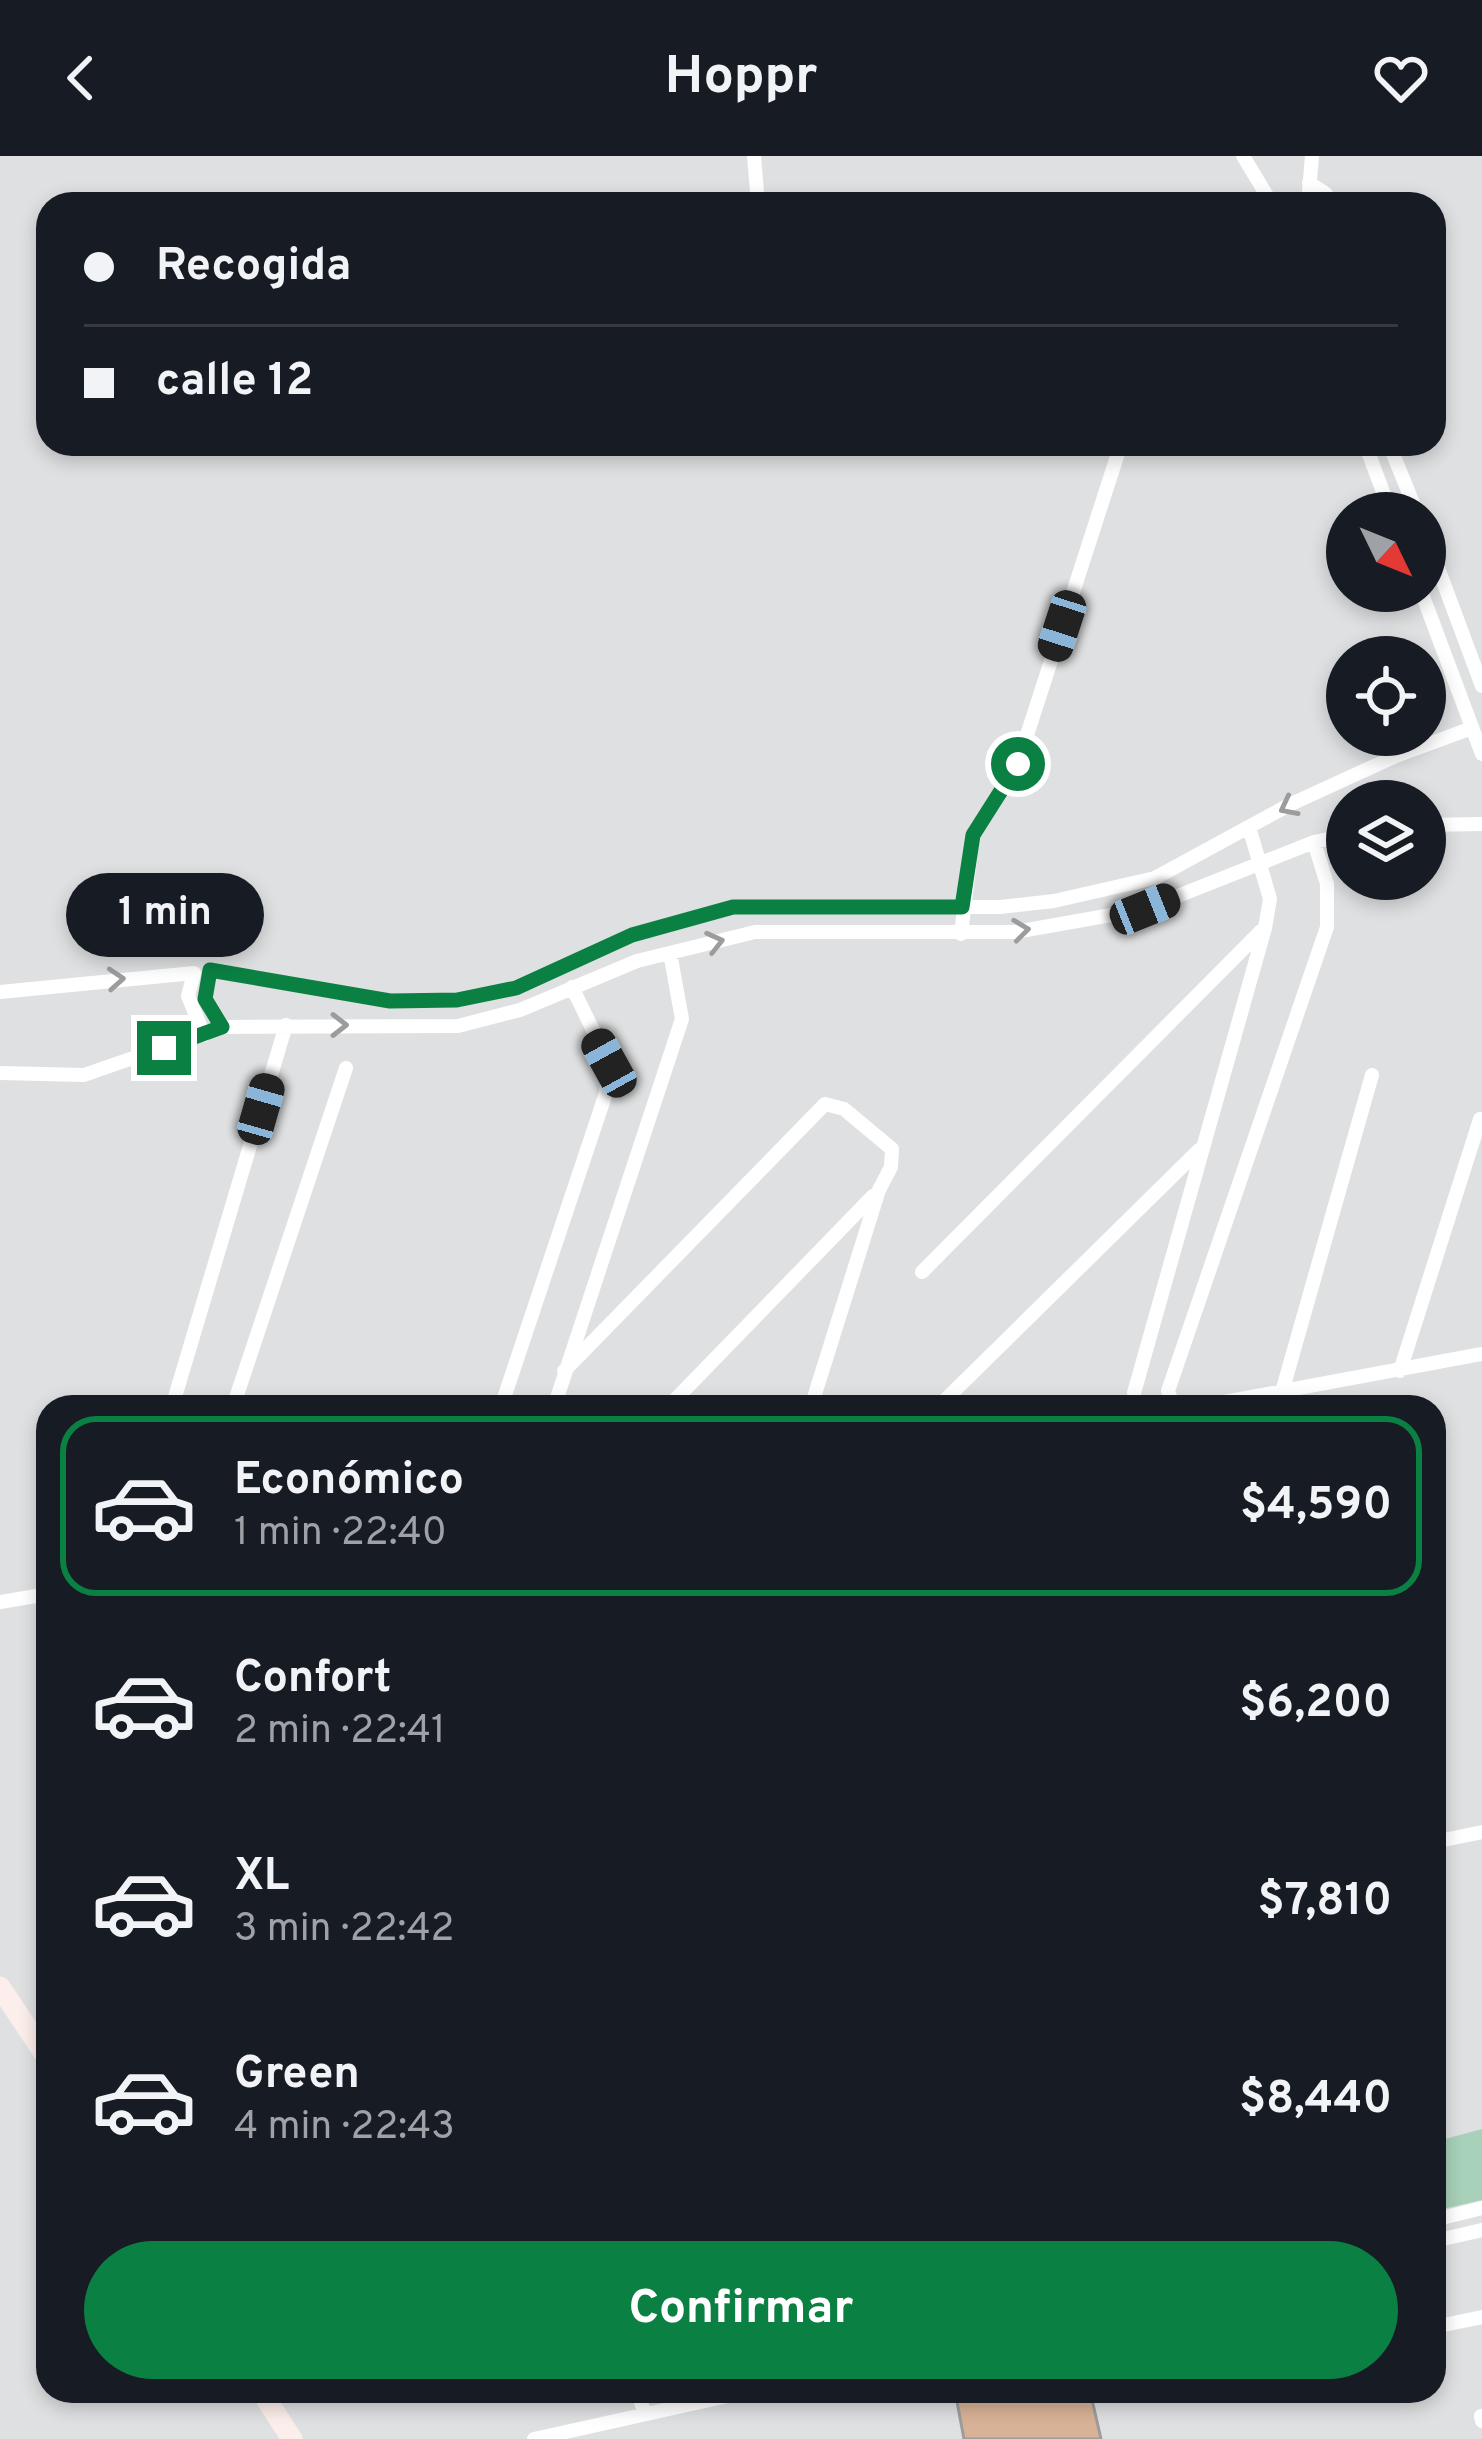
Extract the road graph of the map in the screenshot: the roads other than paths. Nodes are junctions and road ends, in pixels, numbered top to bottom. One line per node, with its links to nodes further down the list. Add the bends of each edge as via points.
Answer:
1 (754, 156): 5 (street)
2 (1244, 156): 6 (street)
3 (1312, 156): 4 (street)
4 (1309, 183): 7 (street); 8 (street)
5 (757, 192)
6 (1265, 192)
7 (1309, 192)
8 (1323, 192)
9 (1117, 456): 25 (street, via 1018,764 973,835)
10 (1370, 456): 12 (street)
11 (1394, 456): 13 (street)
12 (1383, 492)
13 (1408, 492)
14 (1446, 589): 16 (street)
15 (1429, 612): 17 (street)
16 (1482, 686)
17 (1472, 728): 18 (street); 21 (street, one-way to 21)
18 (1482, 754)
19 (1482, 824): 20 (street)
20 (1446, 825)
21 (1249, 827): 24 (street); 25 (street, via 1155,878 1054,901)
22 (1326, 840): 23 (street)
23 (1314, 842): 24 (street); 57 (street, via 1327,884 1327,927)
24 (1262, 862): 26 (street, via 1270,899); 27 (street, one-way to 24, via 1145,909)
25 (962, 907): 27 (street); 28 (street, via 733,907)
26 (1264, 928): 42 (street); 44 (street)
27 (961, 934): 29 (street, one-way to 27, via 755,932)
28 (632, 935): 30 (street); 32 (street)
29 (670, 953): 30 (street); 46 (street, via 682,1019)
30 (637, 961): 31 (street)
31 (572, 987): 34 (street); 52 (street, via 609,1063 606,1094)
32 (516, 988): 34 (street); 36 (street, via 390,1001 210,970 205,999)
33 (0, 992): 37 (street, one-way to 37, via 194,973 188,996)
34 (520, 1010): 35 (street, one-way to 34, via 458,1026)
35 (286, 1025): 36 (street); 50 (street)
36 (222, 1027): 37 (street)
37 (204, 1035): 39 (street, via 84,1075)
38 (346, 1068): 51 (street)
39 (0, 1073)
40 (1372, 1075): 48 (street)
41 (1480, 1119): 47 (street)
42 (1202, 1146): 49 (street); 56 (street)
43 (879, 1190): 46 (street, via 892,1149 844,1108 826,1104); 54 (street); 55 (street)
44 (922, 1272)
45 (1482, 1354): 47 (street)
46 (564, 1371): 53 (street)
47 (1400, 1371): 48 (street)
48 (1282, 1392): 58 (street)
49 (1134, 1393)
50 (176, 1395)
51 (237, 1395)
52 (506, 1395)
53 (557, 1395)
54 (680, 1395)
55 (815, 1395)
56 (950, 1395)
57 (1169, 1395)
58 (1265, 1395)
59 (36, 1596): 60 (street)
60 (0, 1602)
61 (1482, 1832): 62 (street)
62 (1446, 1840)
63 (0, 1987): 64 (street)
64 (36, 2042)
65 (1482, 2208): 66 (street)
66 (1446, 2217)
67 (1482, 2230): 68 (street)
68 (1446, 2238)
69 (1482, 2317): 70 (street)
70 (1446, 2324)
71 (269, 2403): 75 (street)
72 (641, 2403): 74 (street)
73 (695, 2403): 74 (street)
74 (645, 2414): 76 (street)
75 (292, 2439)
76 (534, 2439)

